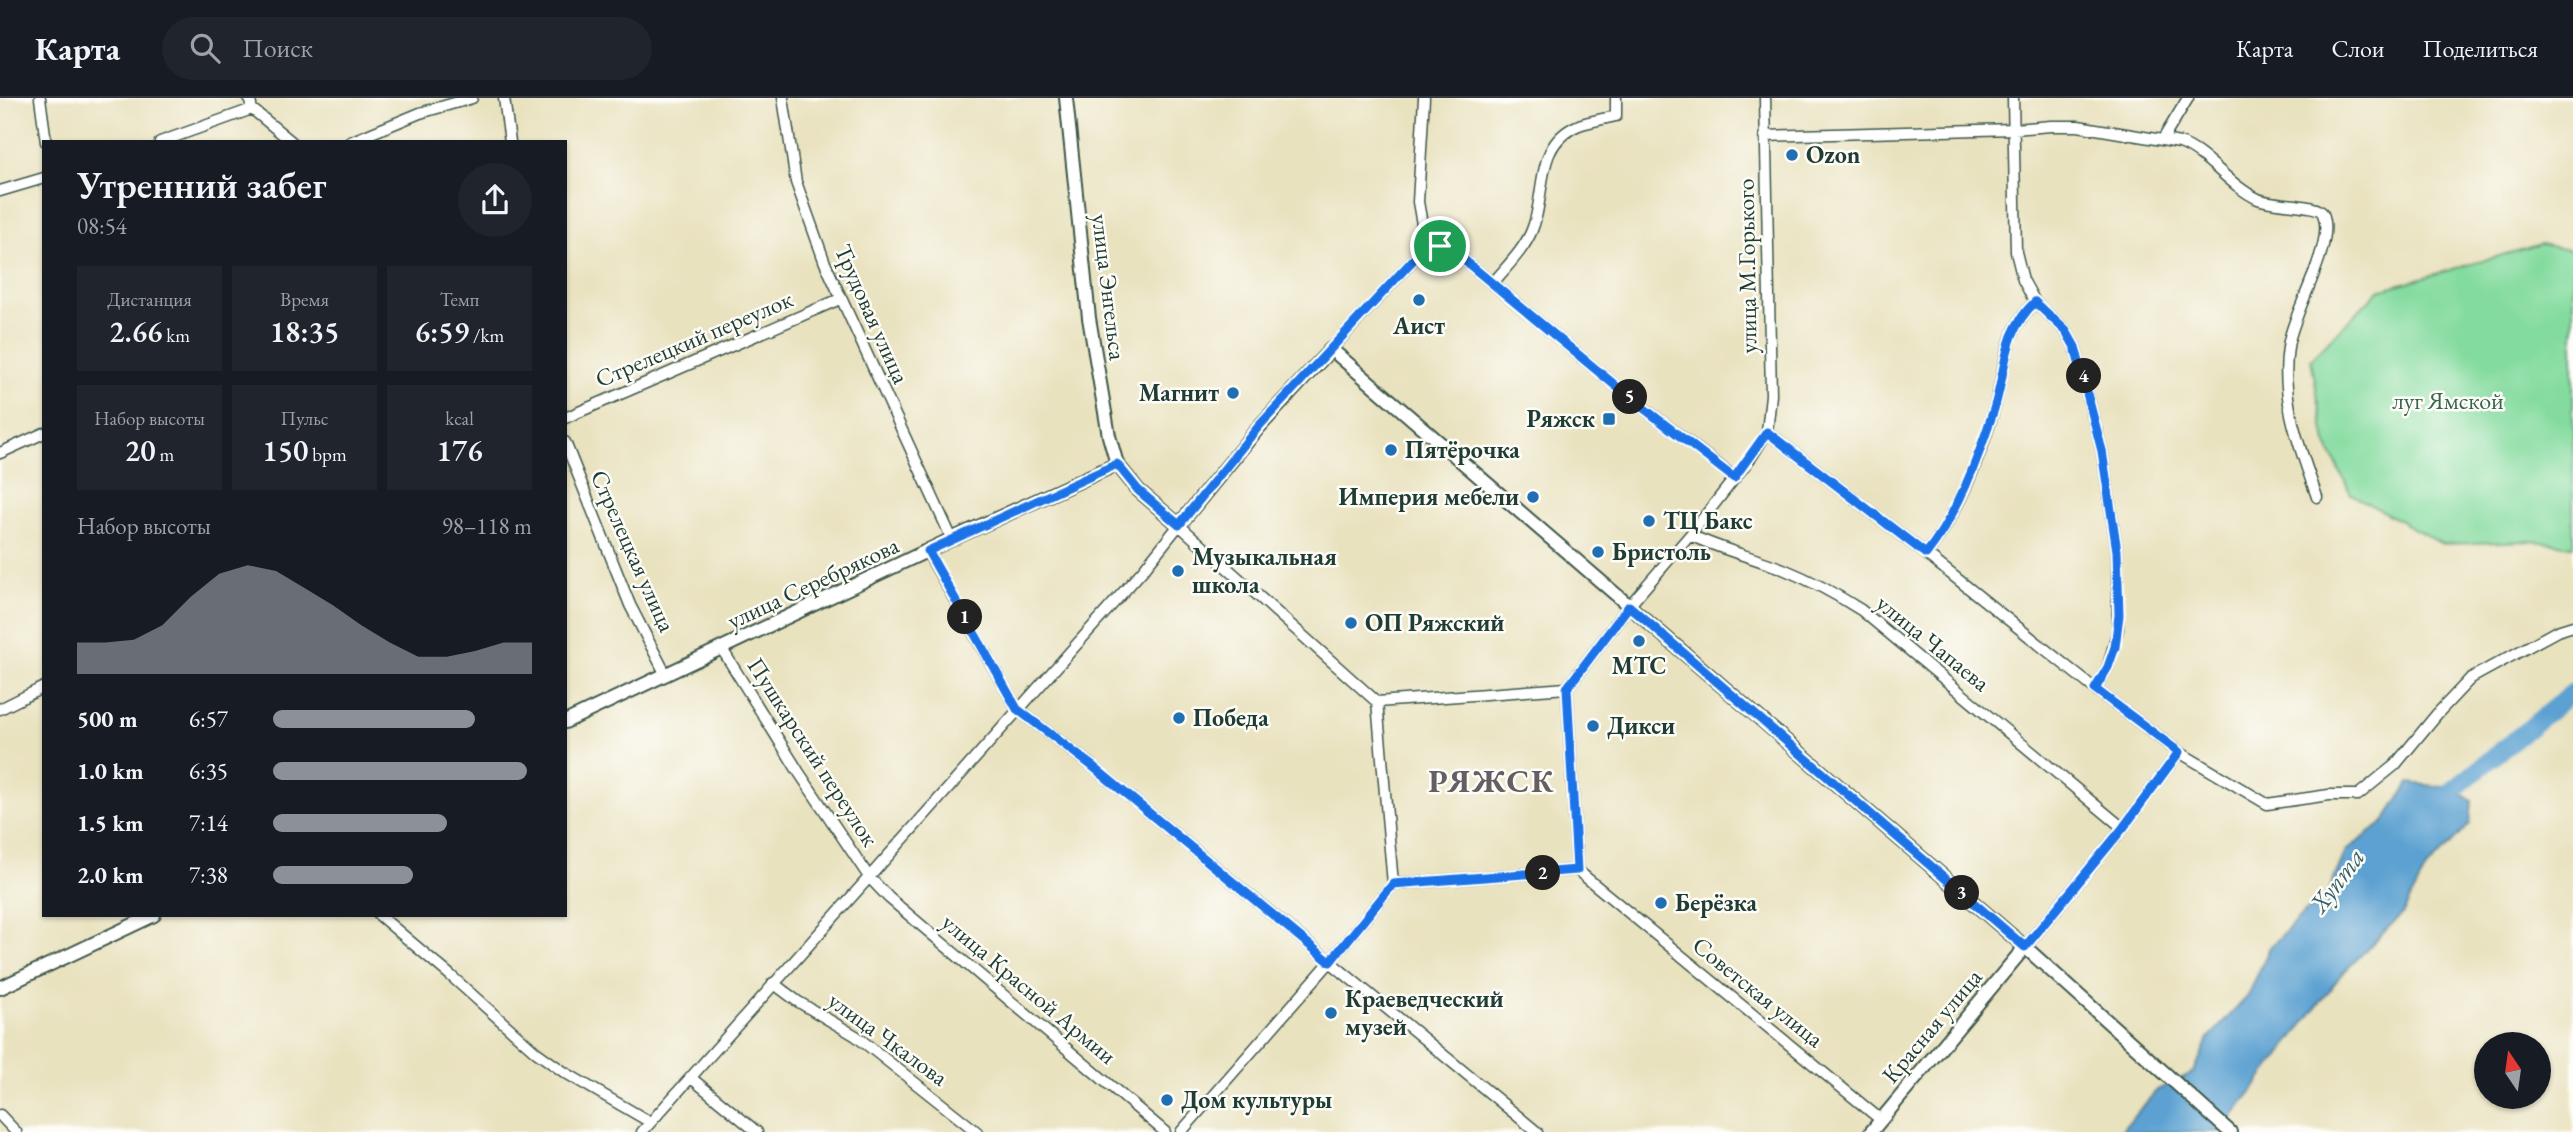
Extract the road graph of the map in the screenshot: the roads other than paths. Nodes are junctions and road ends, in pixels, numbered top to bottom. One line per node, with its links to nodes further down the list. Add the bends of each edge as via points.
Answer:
1 (40, 98): 16 (street)
2 (249, 98): 12 (street)
3 (472, 98): 19 (street)
4 (504, 98): 20 (street)
5 (783, 98): 25 (street, Трудовая улица, via 796,182)
6 (1066, 98): 33 (main road, улица Энгельса, via 1088,318)
7 (1424, 98): 23 (street, via 1418,202)
8 (1616, 98): 24 (street, via 1616,116 1576,126 1550,149 1532,231)
9 (1765, 98): 14 (street, улица М.Горького)
10 (2013, 98): 13 (street)
11 (2188, 98): 15 (street)
12 (252, 110): 17 (street); 18 (street)
13 (2014, 129): 14 (street); 15 (street, via 2078,126); 26 (street, via 2016,252)
14 (1765, 136): 29 (street, улица М.Горького, via 1771,395)
15 (2163, 139): 35 (street, via 2194,149 2259,200 2313,206 2323,212 2325,237 2292,327 2286,372 2291,421)
16 (46, 140)
17 (166, 140)
18 (290, 140)
19 (355, 140)
20 (510, 140)
21 (42, 179): 22 (street)
22 (0, 191)
23 (1426, 246): 24 (street, via 1452,250); 27 (street)
24 (1493, 283): 34 (street)
25 (840, 299): 28 (street, Стрелецкий переулок); 38 (street, Трудовая улица)
26 (2035, 302): 40 (street, via 2021,316 2008,343 1995,407 1981,446 1943,532); 47 (street, via 2066,331 2075,347 2102,451 2117,551 2119,615 2115,647)
27 (1331, 349): 36 (main road, via 1259,426); 41 (main road)
28 (567, 417)
29 (1767, 432): 34 (street); 40 (street)
30 (42, 434): 32 (street)
31 (567, 447): 44 (street, Стрелецкая улица, via 630,605)
32 (0, 453)
33 (1117, 464): 36 (main road, улица Энгельса, via 1138,490); 38 (main road, улица Серебрякова)
34 (1734, 478): 37 (street)
35 (2317, 498)
36 (1179, 525): 48 (street, улица Энгельса); 50 (street)
37 (1690, 536): 41 (street); 53 (street, улица Чапаева, via 1785,570 1861,610)
38 (952, 539): 39 (main road, улица Серебрякова)
39 (928, 551): 43 (main road, улица Серебрякова); 50 (street)
40 (1926, 554): 47 (street)
41 (1629, 606): 46 (street); 59 (main road)
42 (2573, 626): 52 (street, via 2471,678 2395,765 2358,795 2267,804)
43 (722, 649): 44 (main road, улица Серебрякова); 55 (street, Пушкарский переулок)
44 (666, 675): 51 (main road, улица Серебрякова)
45 (42, 688): 49 (street)
46 (1567, 688): 48 (street); 54 (street)
47 (2095, 689): 52 (street)
48 (1377, 702): 56 (street)
49 (0, 709)
50 (1017, 709): 55 (street); 60 (street)
51 (567, 721)
52 (2179, 752): 53 (street)
53 (2123, 828): 59 (street)
54 (1577, 870): 56 (street); 65 (street, Советская улица)
55 (869, 877): 61 (street); 71 (street, улица Красной Армии)
56 (1393, 884): 60 (street)
57 (150, 917): 62 (main road)
58 (381, 917): 66 (street, via 536,1052)
59 (2025, 947): 65 (main road, Красная улица); 75 (main road)
60 (1330, 962): 72 (street); 73 (street)
61 (773, 983): 63 (street); 70 (street, улица Чкалова, via 856,1036)
62 (0, 988)
63 (690, 1077): 66 (street); 69 (street)
64 (0, 1115): 67 (street)
65 (1881, 1120): 74 (main road, Красная улица)
66 (650, 1122): 68 (street)
67 (16, 1132)
68 (642, 1132)
69 (757, 1132)
70 (977, 1132)
71 (1165, 1132)
72 (1181, 1132)
73 (1537, 1132)
74 (1871, 1132)
75 (2230, 1132)

